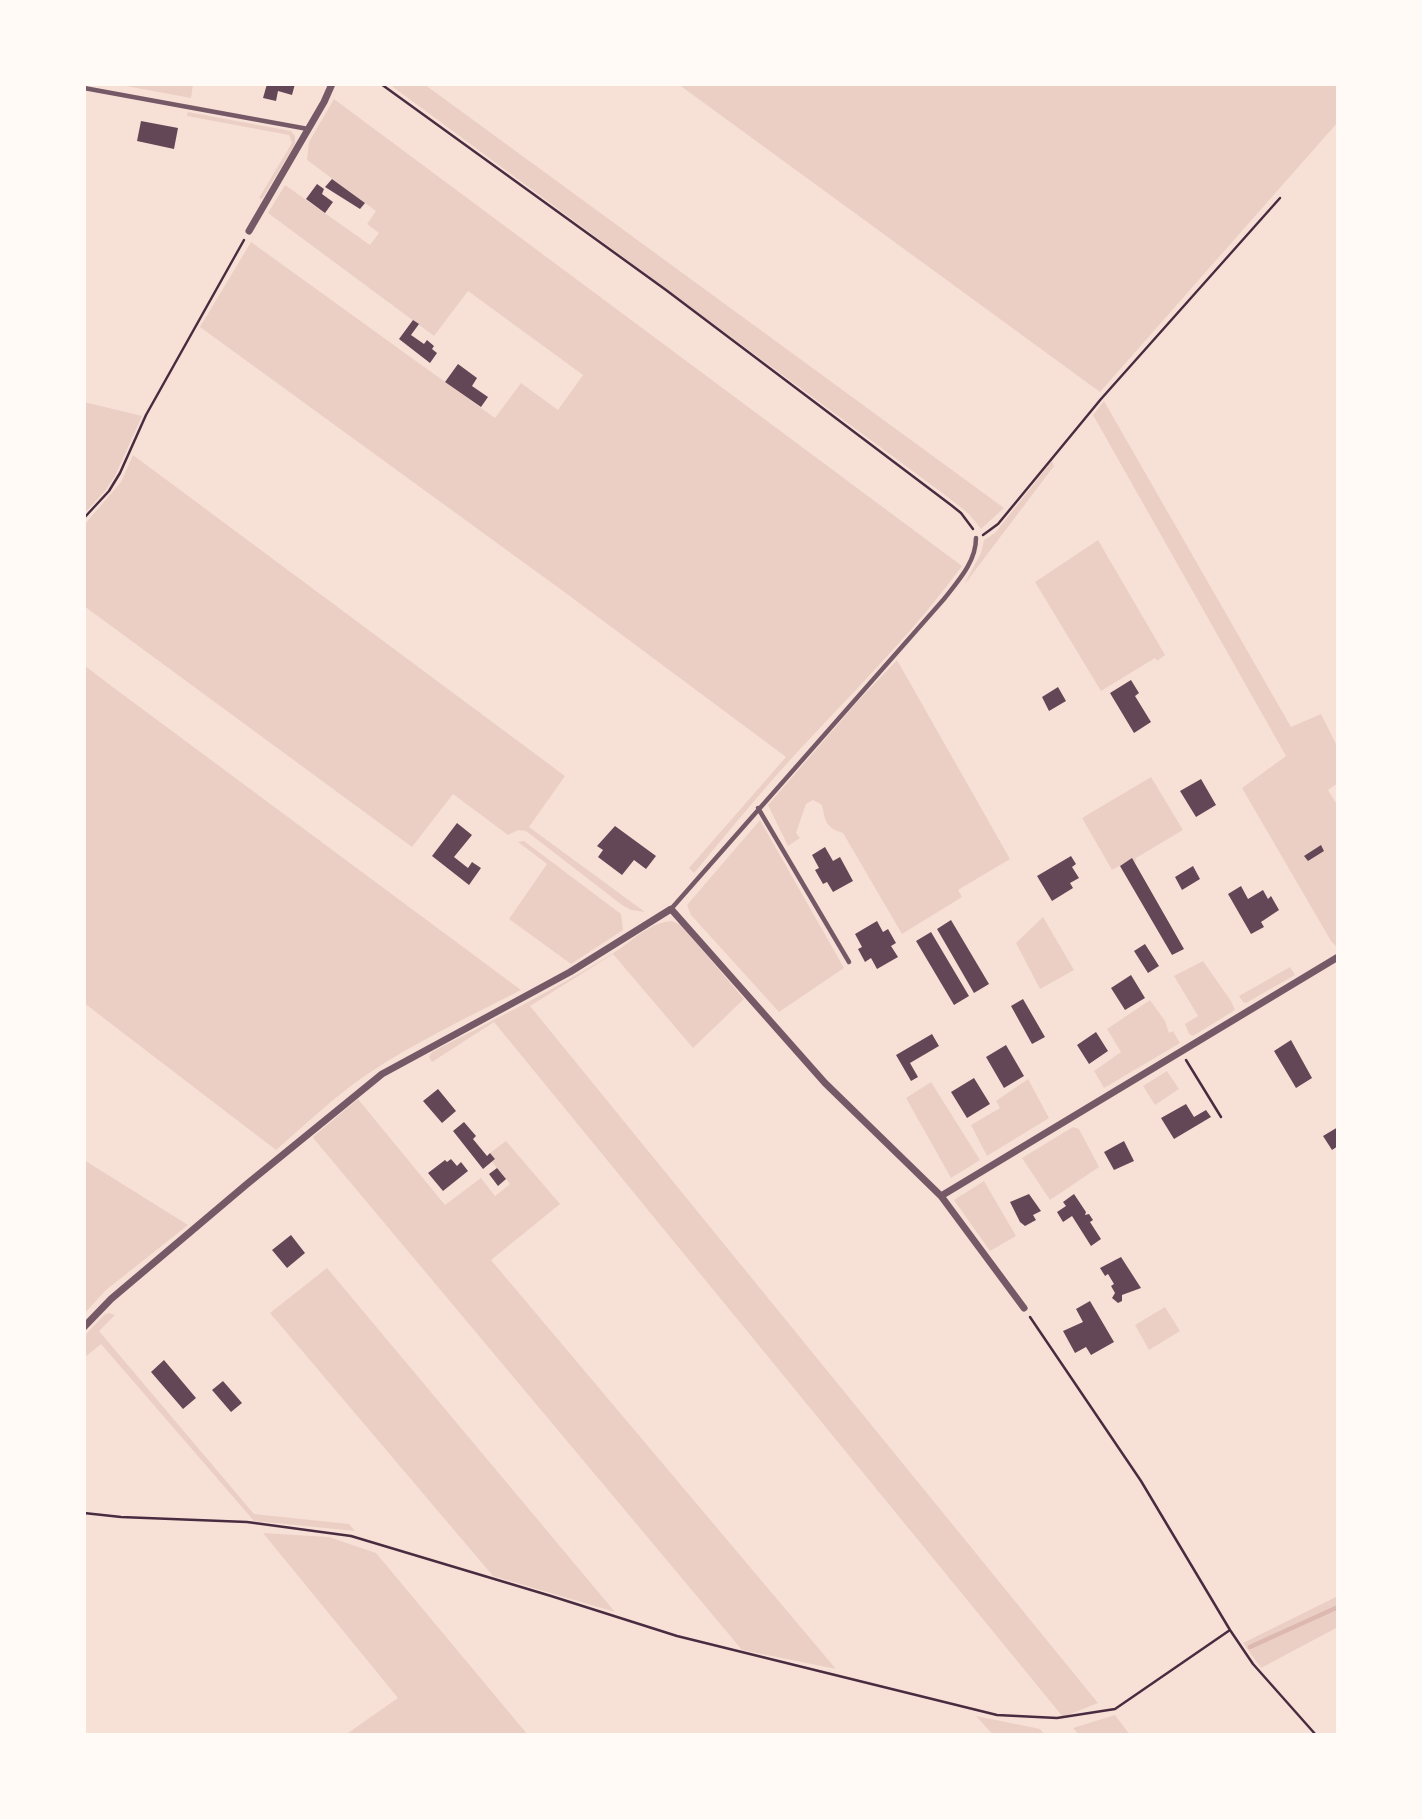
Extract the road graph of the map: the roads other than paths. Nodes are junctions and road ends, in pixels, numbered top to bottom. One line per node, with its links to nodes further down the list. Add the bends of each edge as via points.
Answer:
1 (332, 84): 3 (street)
2 (84, 88): 3 (lane)
3 (308, 129): 4 (street)
4 (249, 231)
5 (976, 538): 6 (lane, via 976,552 944,599)
6 (758, 808): 7 (lane); 9 (lane)
7 (671, 909): 10 (street, via 825,1083); 12 (street, via 570,972 382,1074 111,1299)
8 (1338, 957): 10 (street)
9 (849, 962)
10 (941, 1196): 11 (street)
11 (1024, 1308)
12 (84, 1327)

